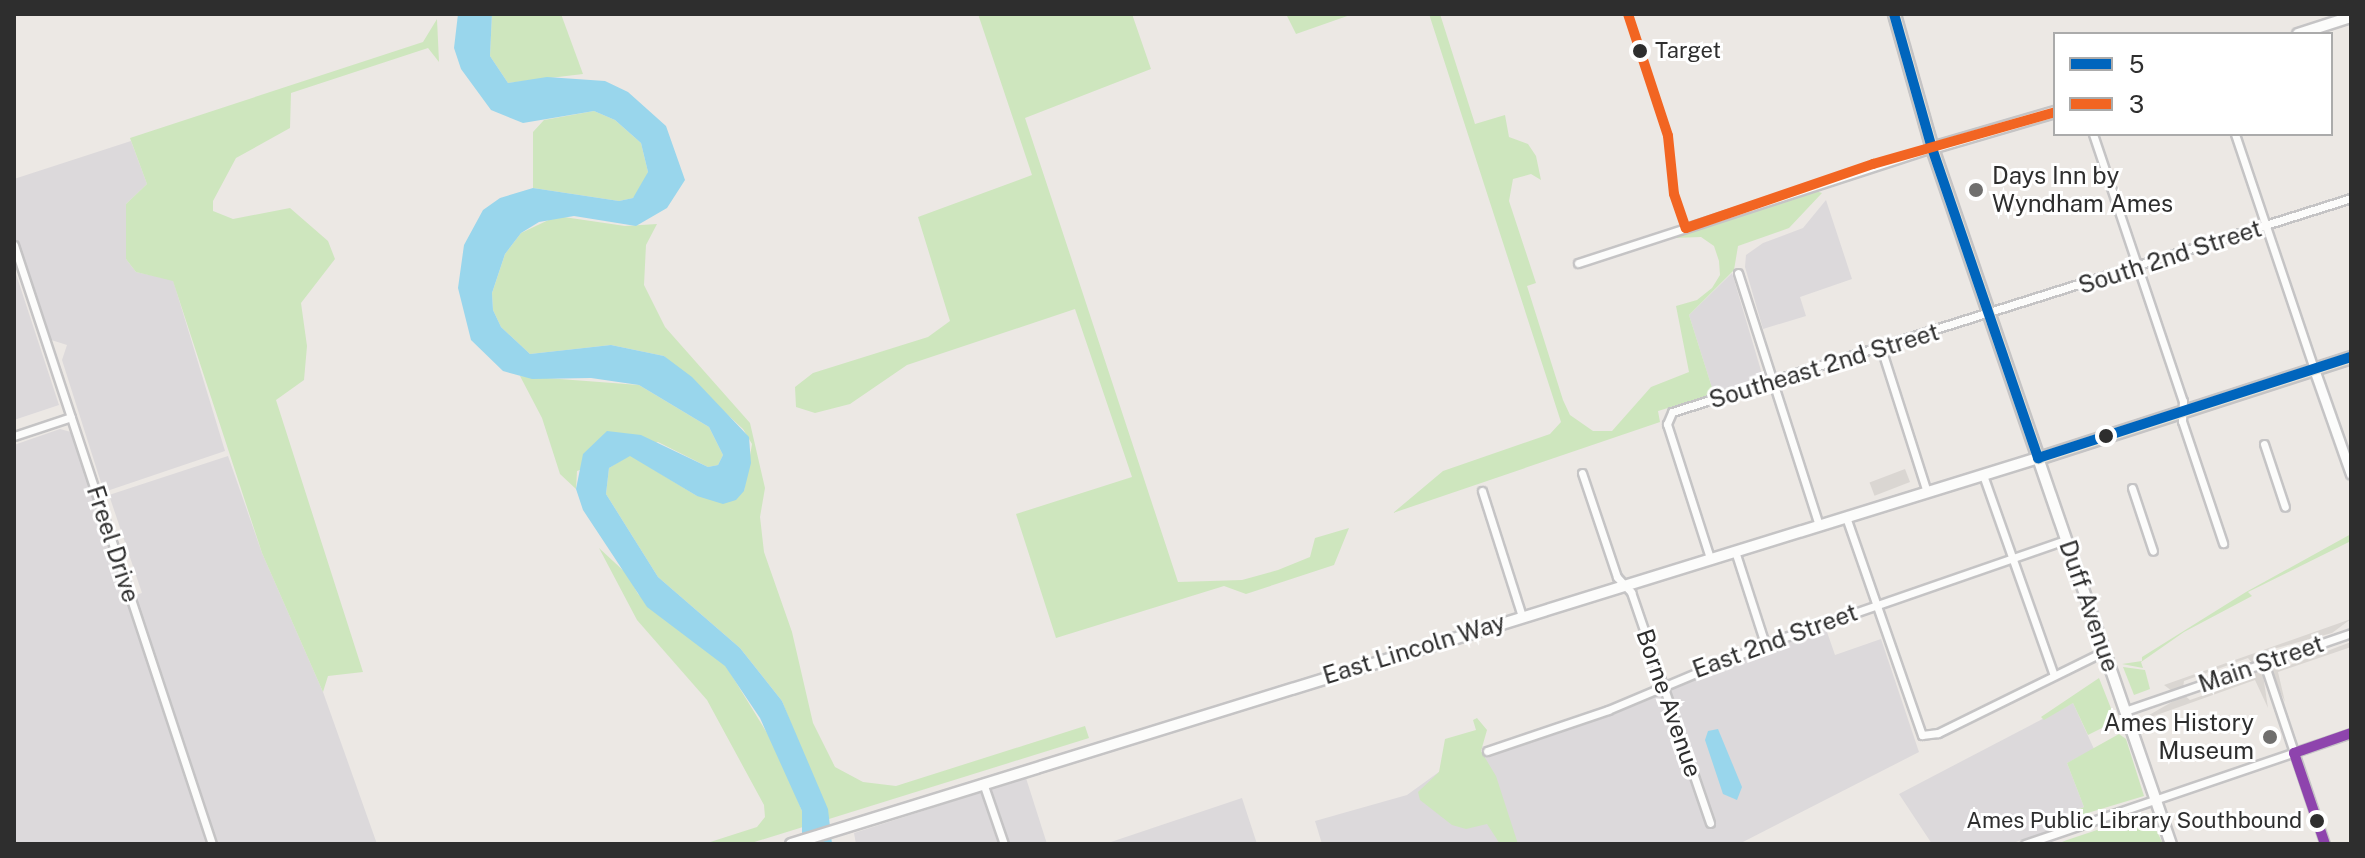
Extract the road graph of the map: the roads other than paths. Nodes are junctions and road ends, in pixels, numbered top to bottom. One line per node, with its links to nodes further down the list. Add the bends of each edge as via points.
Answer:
1 (1894, 14): 7 (main road)
2 (2351, 17): 3 (main road)
3 (2304, 32)
4 (2053, 113): 7 (main road)
5 (2094, 136): 12 (street)
6 (2236, 136): 9 (street)
7 (1932, 148): 11 (street); 14 (main road)
8 (2351, 198): 9 (street, South 2nd Street)
9 (2266, 225): 12 (street, South 2nd Street); 17 (street)
10 (14, 245): 20 (street, Freel Drive)
11 (1578, 263)
12 (2138, 267): 14 (street, South 2nd Street); 19 (street)
13 (1738, 273): 18 (street)
14 (1989, 315): 15 (street, Southeast 2nd Street); 23 (main road)
15 (1881, 348): 18 (street, Southeast 2nd Street); 29 (street)
16 (2351, 357): 17 (main road)
17 (2314, 369): 19 (main road); 25 (street)
18 (1773, 381): 32 (street); 37 (street, Southeast 2nd Street, via 1668,416)
19 (2182, 411): 23 (main road); 34 (street)
20 (71, 417): 21 (street); 55 (street, Freel Drive)
21 (14, 436)
22 (2264, 444): 30 (street)
23 (2038, 458): 26 (main road, East Lincoln Way); 33 (main road, Duff Avenue)
24 (1582, 473): 39 (street, Borne Avenue)
25 (2351, 474)
26 (1983, 475): 29 (main road, East Lincoln Way); 38 (street)
27 (2132, 488): 36 (street)
28 (1482, 491): 41 (street)
29 (1927, 492): 31 (main road, East Lincoln Way)
30 (2285, 507)
31 (1846, 517): 32 (main road, East Lincoln Way); 40 (street)
32 (1819, 525): 35 (main road, East Lincoln Way)
33 (2066, 540): 38 (street, East 2nd Street); 44 (main road, Duff Avenue)
34 (2223, 543)
35 (1735, 551): 37 (main road, East Lincoln Way); 43 (street)
36 (2153, 551)
37 (1710, 558): 39 (main road, East Lincoln Way)
38 (2012, 558): 40 (street, East 2nd Street); 46 (street)
39 (1624, 585): 41 (main road, East Lincoln Way); 47 (street, Borne Avenue)
40 (1875, 605): 43 (street, East 2nd Street); 46 (street, via 1919,732 1938,733)
41 (1522, 616): 52 (main road, East Lincoln Way)
42 (2351, 633): 45 (street, Main Street)
43 (1765, 644): 47 (street, East 2nd Street)
44 (2105, 651): 46 (street); 48 (main road, Duff Avenue)
45 (2264, 663): 48 (street, Main Street); 51 (street)
46 (2054, 675)
47 (1662, 684): 50 (street, East 2nd Street, via 1608,710); 54 (street, Borne Avenue)
48 (2125, 711): 53 (main road, Duff Avenue)
49 (2351, 733): 51 (street)
50 (1487, 751)
51 (2294, 753): 53 (street); 60 (street)
52 (983, 783): 56 (main road, East Lincoln Way); 57 (street)
53 (2156, 801): 58 (street); 59 (main road, Duff Avenue)
54 (1710, 823)
55 (212, 844)
56 (791, 844)
57 (1004, 844)
58 (2025, 844)
59 (2171, 844)
60 (2325, 844)

